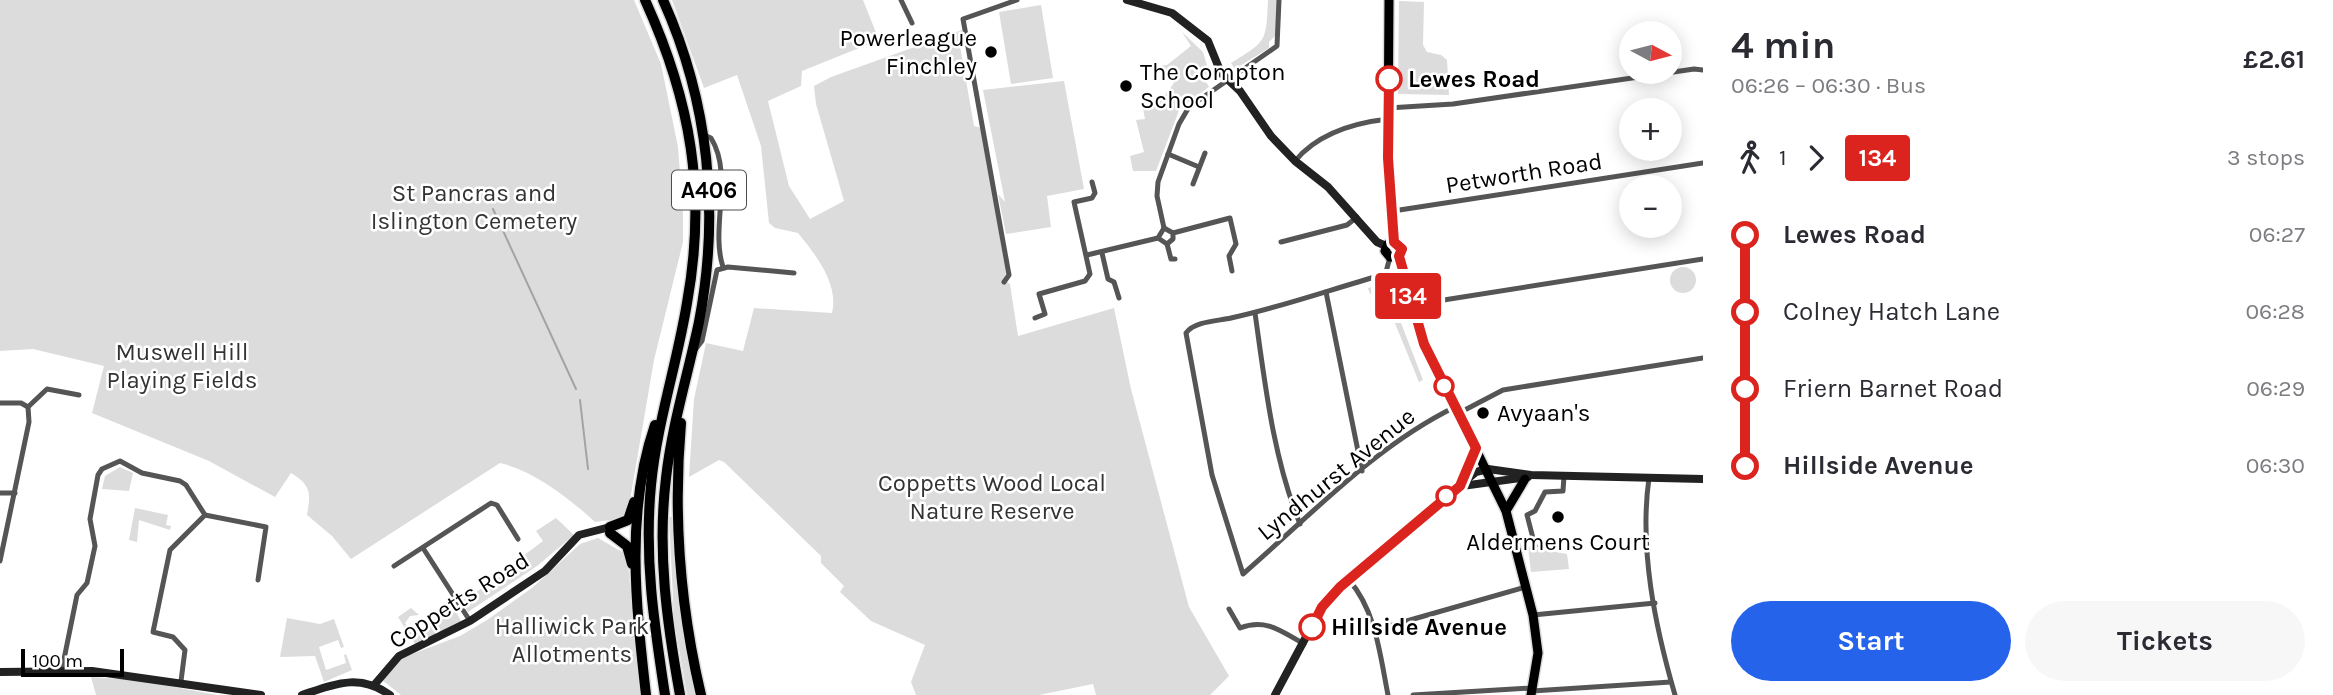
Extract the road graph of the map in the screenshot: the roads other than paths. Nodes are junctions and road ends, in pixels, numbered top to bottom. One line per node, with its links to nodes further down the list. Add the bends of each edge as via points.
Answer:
1 (645, 0): 47 (highway, A406, via 676,75 695,166 692,265)
2 (663, 0): 13 (highway, A406, via 684,49)
3 (901, 0): 8 (street)
4 (1017, 0): 37 (street, via 963,19 1009,275)
5 (1127, 0): 10 (street, via 1172,13 1208,41)
6 (1279, 0): 10 (street, via 1277,46)
7 (1389, 0): 11 (main road)
8 (912, 23)
9 (1703, 70): 11 (street, via 1453,104)
10 (1228, 83): 15 (street, via 1189,107); 16 (street, via 1240,91)
11 (1388, 108): 12 (main road)
12 (1388, 119): 16 (street, via 1338,130); 21 (main road)
13 (704, 135): 34 (street, via 711,138 717,151); 43 (highway, A406, via 709,248)
14 (1205, 153): 18 (street)
15 (1168, 154): 18 (street); 23 (street, via 1157,196)
16 (1294, 161): 22 (street, via 1328,187)
17 (1703, 163): 21 (street, Petworth Road)
18 (1199, 167): 20 (street)
19 (1092, 182): 30 (street, via 1092,198 1074,202)
20 (1193, 184)
21 (1393, 211): 28 (main road)
22 (1357, 218): 26 (street, via 1347,225); 28 (street, via 1377,242)
23 (1164, 228): 24 (street); 25 (street)
24 (1173, 233): 27 (street); 35 (street, via 1230,218 1236,244 1229,256)
25 (1158, 237): 27 (street); 29 (street)
26 (1281, 242)
27 (1167, 244): 32 (street, via 1171,259)
28 (1390, 244): 31 (main road); 31 (main road, via 1402,249)
29 (1102, 253): 30 (street); 39 (street, via 1108,279 1114,282)
30 (1087, 256): 42 (street, via 1088,278 1039,293 1045,314)
31 (1394, 256): 38 (street, via 1382,275); 40 (main road)
32 (1175, 259)
33 (1703, 259): 40 (street)
34 (723, 267): 36 (street); 43 (street, via 714,275 702,341)
35 (1232, 271)
36 (794, 273)
37 (1004, 282)
38 (1326, 292): 41 (street); 52 (street)
39 (1119, 298)
40 (1410, 306): 50 (main road)
41 (1255, 313): 64 (street, via 1269,406); 64 (street, Lyndhurst Avenue, via 1197,326 1186,333 1212,475 1243,574)
42 (1035, 318)
43 (692, 352): 45 (highway, A406)
44 (1703, 358): 50 (street, Lyndhurst Avenue, via 1503,390)
45 (684, 384): 93 (highway, A406, via 669,457 662,530 668,625); 94 (highway, A406, via 677,520 683,599)
46 (79, 395): 49 (street, via 47,389)
47 (666, 395): 53 (highway); 92 (highway, A406, via 651,482 648,539 649,594)
48 (0, 403): 49 (street)
49 (28, 407): 60 (street)
50 (1457, 410): 51 (main road); 52 (street, Lyndhurst Avenue, via 1417,428)
51 (1476, 448): 54 (main road); 59 (main road)
52 (1362, 471): 64 (street, Lyndhurst Avenue)
53 (643, 472): 65 (highway, via 629,517); 73 (highway)
54 (1491, 475): 56 (street); 56 (street); 59 (street); 59 (street, via 1476,472); 62 (main road)
55 (1564, 476): 56 (street); 57 (street); 67 (street, via 1563,491 1545,492 1535,511 1527,515)
56 (1528, 477): 62 (main road)
57 (1649, 478): 58 (street); 75 (street, via 1644,524)
58 (1703, 479)
59 (1460, 486): 72 (street)
60 (15, 493): 61 (street); 69 (street)
61 (0, 494)
62 (1506, 510): 74 (main road)
63 (205, 515): 71 (street, via 266,527); 81 (street, via 180,481 142,473 120,461 102,469 90,519 95,546 87,583 77,595); 83 (street, via 170,550 153,632 173,637 185,650)
64 (1300, 524)
65 (610, 530): 73 (highway, via 627,546); 78 (street, Coppetts Road, via 591,531 573,540 545,570)
66 (518, 539): 68 (street, via 497,505 491,503)
67 (1535, 546)
68 (422, 548): 70 (street); 78 (street)
69 (0, 561)
70 (394, 566)
71 (258, 580)
72 (1349, 580): 79 (street, via 1363,599); 80 (street, via 1322,607)
73 (636, 581): 91 (highway)
74 (1526, 587): 77 (main road); 79 (street)
75 (1655, 603): 77 (street); 84 (street)
76 (1229, 609): 80 (street, via 1240,628 1267,623)
77 (1533, 615): 86 (main road, via 1538,653)
78 (471, 621): 85 (street, Coppetts Road, via 399,656)
79 (1375, 630): 96 (street)
80 (1304, 644): 95 (street)
81 (62, 670): 82 (street); 83 (street)
82 (0, 672)
83 (181, 681): 87 (street)
84 (1671, 682): 86 (street); 98 (street)
85 (375, 684): 89 (street, via 343,682); 90 (street)
86 (1531, 691): 97 (street)
87 (238, 694): 88 (street)
88 (261, 695)
89 (302, 695)
90 (390, 695)
91 (646, 695)
92 (665, 695)
93 (680, 695)
94 (701, 695)
95 (1275, 695)
96 (1388, 695)
97 (1413, 695)
98 (1675, 695)

